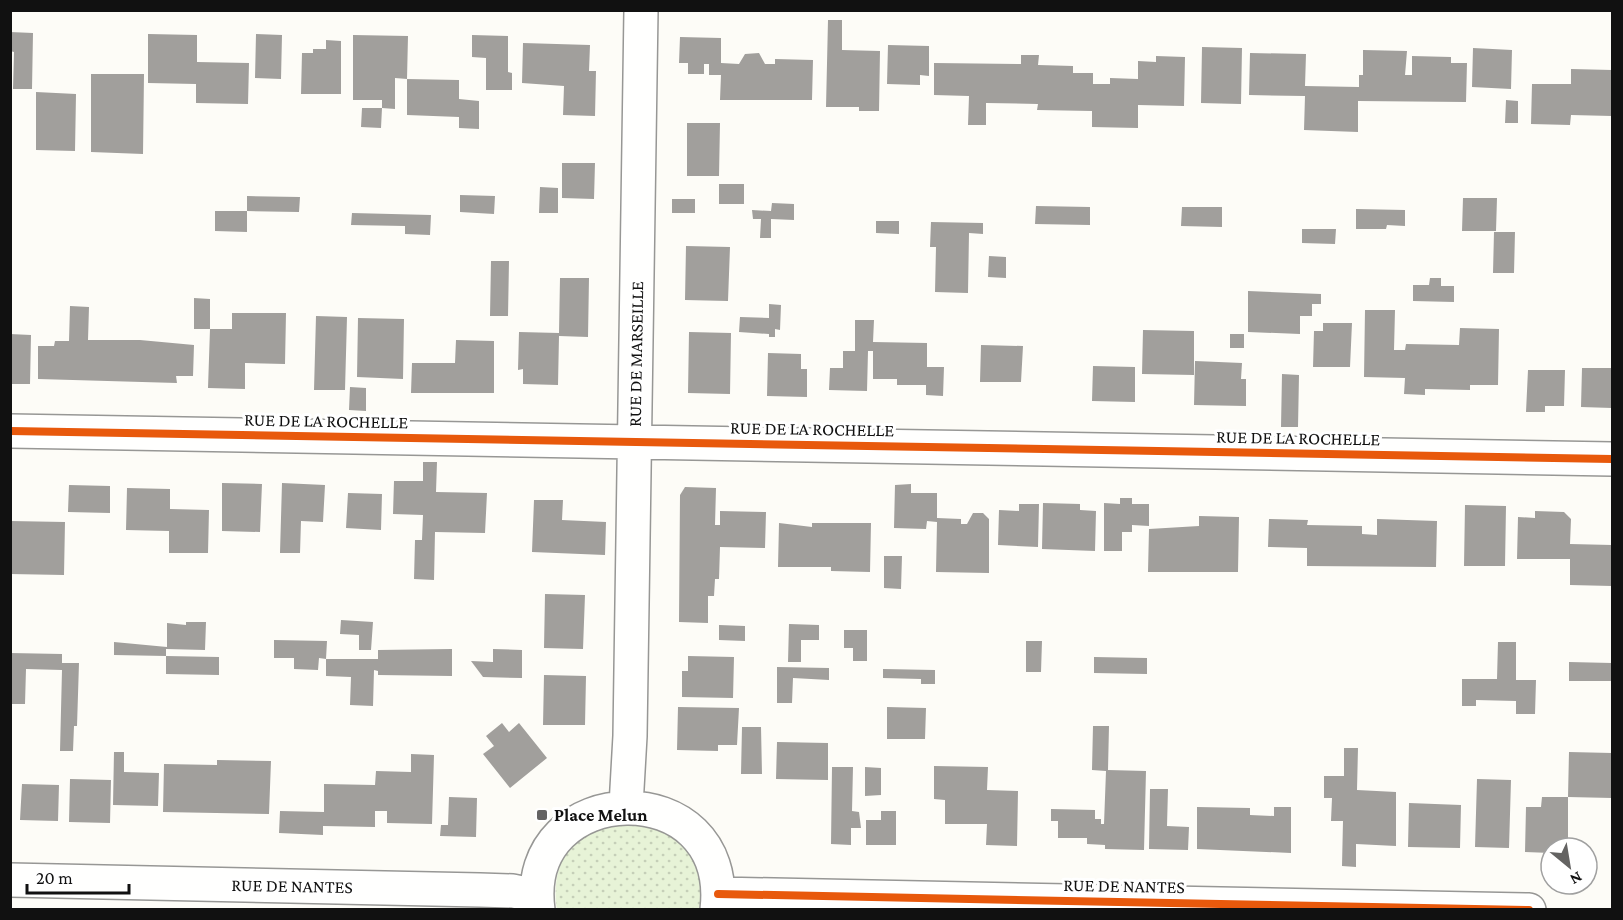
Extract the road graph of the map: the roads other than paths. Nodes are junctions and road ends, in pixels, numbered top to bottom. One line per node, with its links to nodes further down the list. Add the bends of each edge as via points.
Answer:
1 (641, 10): 3 (street, RUE DE MARSEILLE)
2 (10, 431): 3 (street, RUE DE LA ROCHELLE)
3 (634, 441): 4 (street, RUE DE LA ROCHELLE); 5 (street, RUE DE MARSEILLE)
4 (1612, 459)
5 (626, 806): 7 (street, via 654,810 671,818 700,841 713,866); 8 (street, via 598,810 554,843 541,868)
6 (10, 880): 8 (street, RUE DE NANTES, via 491,890)
7 (718, 902): 9 (street, RUE DE NANTES)
8 (537, 903)
9 (1529, 909)

